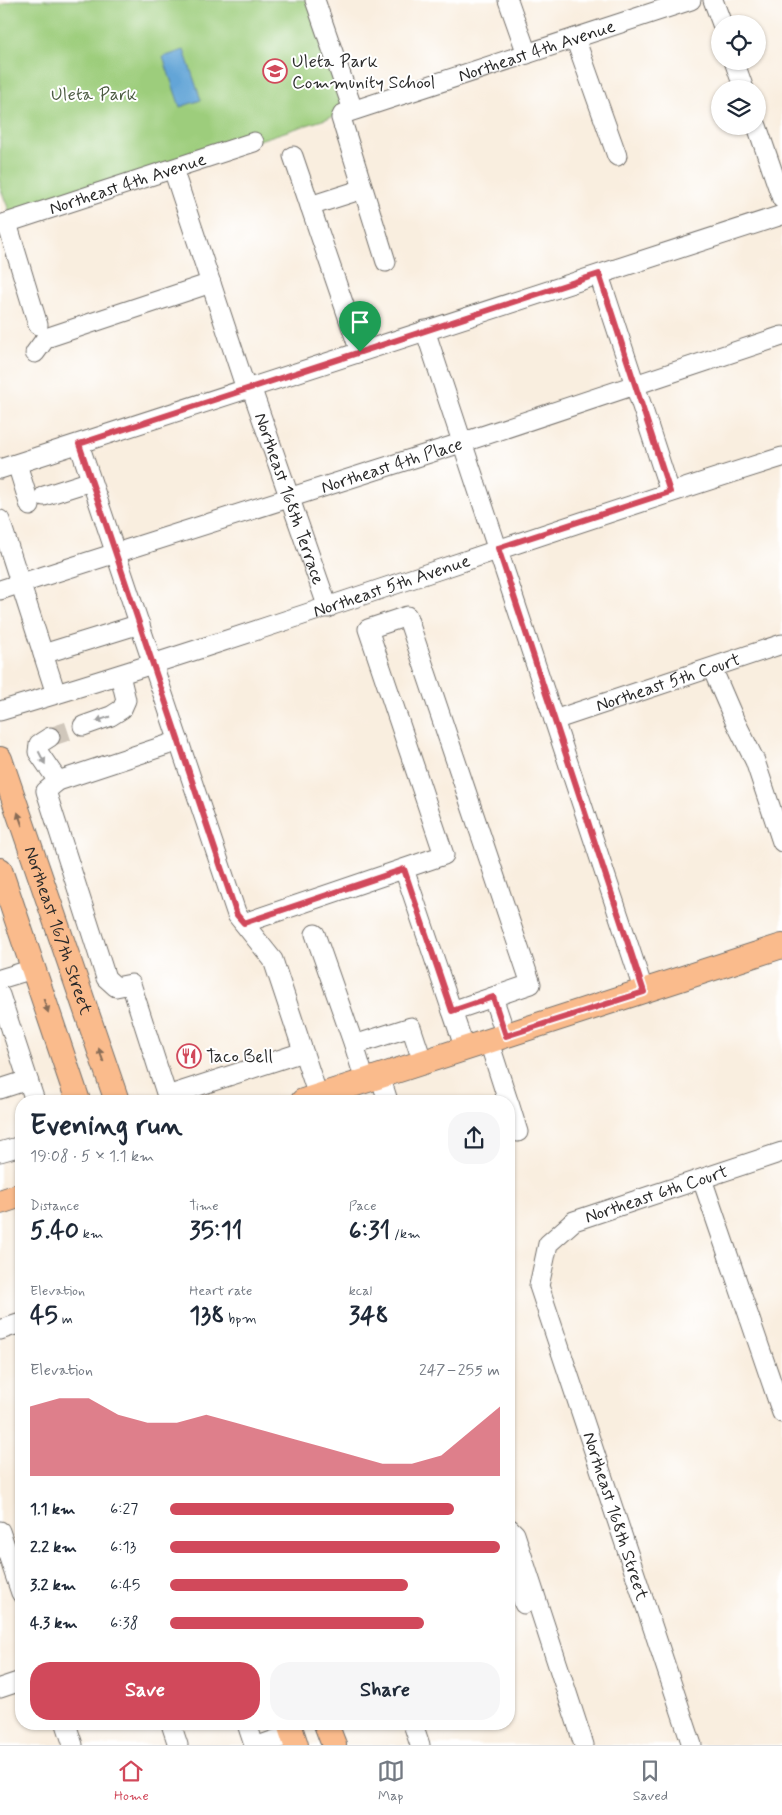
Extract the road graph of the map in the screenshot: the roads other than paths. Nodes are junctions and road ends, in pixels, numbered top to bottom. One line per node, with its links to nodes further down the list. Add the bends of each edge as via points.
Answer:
1 (315, 0): 8 (street)
2 (508, 0): 7 (street)
3 (691, 0): 6 (street, Northeast 4th Avenue)
4 (713, 0): 5 (street)
5 (719, 15)
6 (575, 38): 7 (street, Northeast 4th Avenue); 12 (street)
7 (526, 54): 8 (street, Northeast 4th Avenue)
8 (353, 110): 14 (street, via 341,118)
9 (760, 135): 15 (street)
10 (254, 142): 13 (street, Northeast 4th Avenue)
11 (294, 156): 16 (street)
12 (617, 156)
13 (173, 169): 18 (street, Northeast 4th Avenue); 21 (street, Northeast 168th Terrace)
14 (363, 189): 16 (street); 19 (street)
15 (782, 199)
16 (310, 206): 25 (street)
17 (782, 215): 20 (street)
18 (3, 220): 22 (street)
19 (386, 262)
20 (599, 274): 23 (street); 27 (street)
21 (211, 283): 26 (street, via 46,338); 28 (street, Northeast 168th Terrace)
22 (38, 325)
23 (425, 330): 25 (street); 29 (street)
24 (782, 336): 27 (street, Northeast 4th Place)
25 (360, 352): 28 (street)
26 (35, 353)
27 (635, 384): 29 (street, Northeast 4th Place); 34 (street)
28 (249, 388): 30 (street); 35 (street, Northeast 168th Terrace)
29 (464, 442): 35 (street, Northeast 4th Place); 37 (street)
30 (79, 444): 32 (street); 33 (street)
31 (782, 457): 34 (street, Northeast 5th Avenue)
32 (8, 466): 33 (street, via 37,501)
33 (91, 481): 38 (street)
34 (670, 492): 37 (street, Northeast 5th Avenue)
35 (288, 497): 38 (street, Northeast 4th Place); 41 (street, Northeast 168th Terrace)
36 (0, 520): 39 (street)
37 (498, 548): 41 (street, Northeast 5th Avenue); 50 (street)
38 (116, 554): 39 (street, Northeast 4th Place); 42 (street)
39 (21, 584): 40 (street, Northeast 4th Place); 44 (street)
40 (0, 590)
41 (328, 608): 45 (street, Northeast 5th Avenue)
42 (140, 624): 44 (street); 45 (street)
43 (782, 644): 46 (street, Northeast 5th Court)
44 (43, 654): 48 (street)
45 (154, 665): 47 (street, Northeast 5th Avenue); 53 (street)
46 (712, 668): 50 (street, Northeast 5th Court); 56 (street, via 755,761)
47 (120, 675): 48 (street, Northeast 5th Avenue); 51 (street, one-way to 51, via 126,700 122,709)
48 (56, 694): 49 (street, Northeast 5th Avenue)
49 (0, 711)
50 (554, 720): 64 (street)
51 (82, 726)
52 (50, 737): 55 (street, one-way to 55, via 39,744 38,752)
53 (179, 741): 55 (street); 59 (street, via 237,915)
54 (1, 763): 78 (main road, Northeast 167th Street, one-way to 54)
55 (58, 781): 79 (street, via 46,791 106,978 116,987 131,984)
56 (782, 842)
57 (404, 869): 59 (street); 66 (street, via 444,855 368,629 407,616 531,984); 67 (street)
58 (0, 870): 62 (main road, Northeast 167th Street)
59 (244, 923): 71 (street, via 273,960)
60 (315, 934): 69 (street)
61 (782, 946): 64 (main road)
62 (34, 969): 63 (street); 77 (main road, Northeast 167th Street, one-way to 77)
63 (0, 979)
64 (644, 992): 68 (main road)
65 (0, 994): 74 (street)
66 (493, 997): 67 (street); 68 (street)
67 (452, 1011): 70 (street)
68 (497, 1039): 70 (main road); 84 (street)
69 (354, 1046): 72 (street, via 412,1027); 73 (street)
70 (465, 1049): 72 (main road)
71 (303, 1052): 80 (street); 81 (street)
72 (423, 1063): 73 (main road)
73 (372, 1079): 82 (main road); 83 (street)
74 (28, 1080): 75 (street); 76 (street)
75 (0, 1089)
76 (33, 1095)
77 (76, 1095)
78 (115, 1095)
79 (167, 1095)
80 (170, 1095)
81 (322, 1095)
82 (331, 1095)
83 (384, 1095)
84 (507, 1095)
85 (515, 1123): 86 (street)
86 (518, 1132)
87 (15, 1148): 88 (street)
88 (0, 1152)
89 (782, 1152): 90 (street, Northeast 6th Court)
90 (702, 1179): 93 (street, Northeast 6th Court, via 574,1221 548,1244); 96 (street)
91 (15, 1197): 92 (main road)
92 (0, 1202)
93 (539, 1286): 117 (street, Northeast 168th Street)
94 (15, 1325): 95 (street)
95 (0, 1330)
96 (782, 1413)
97 (0, 1531): 99 (street)
98 (515, 1534): 116 (street)
99 (15, 1575)
100 (515, 1576): 115 (street)
101 (15, 1683): 102 (street)
102 (0, 1688)
103 (68, 1730): 109 (street)
104 (173, 1730): 110 (street)
105 (249, 1730): 111 (street)
106 (328, 1730): 113 (main road)
107 (415, 1730): 114 (street)
108 (292, 1734): 112 (street)
109 (73, 1745)
110 (178, 1745)
111 (254, 1745)
112 (261, 1745)
113 (334, 1745)
114 (420, 1745)
115 (571, 1745)
116 (584, 1745)
117 (692, 1745)

